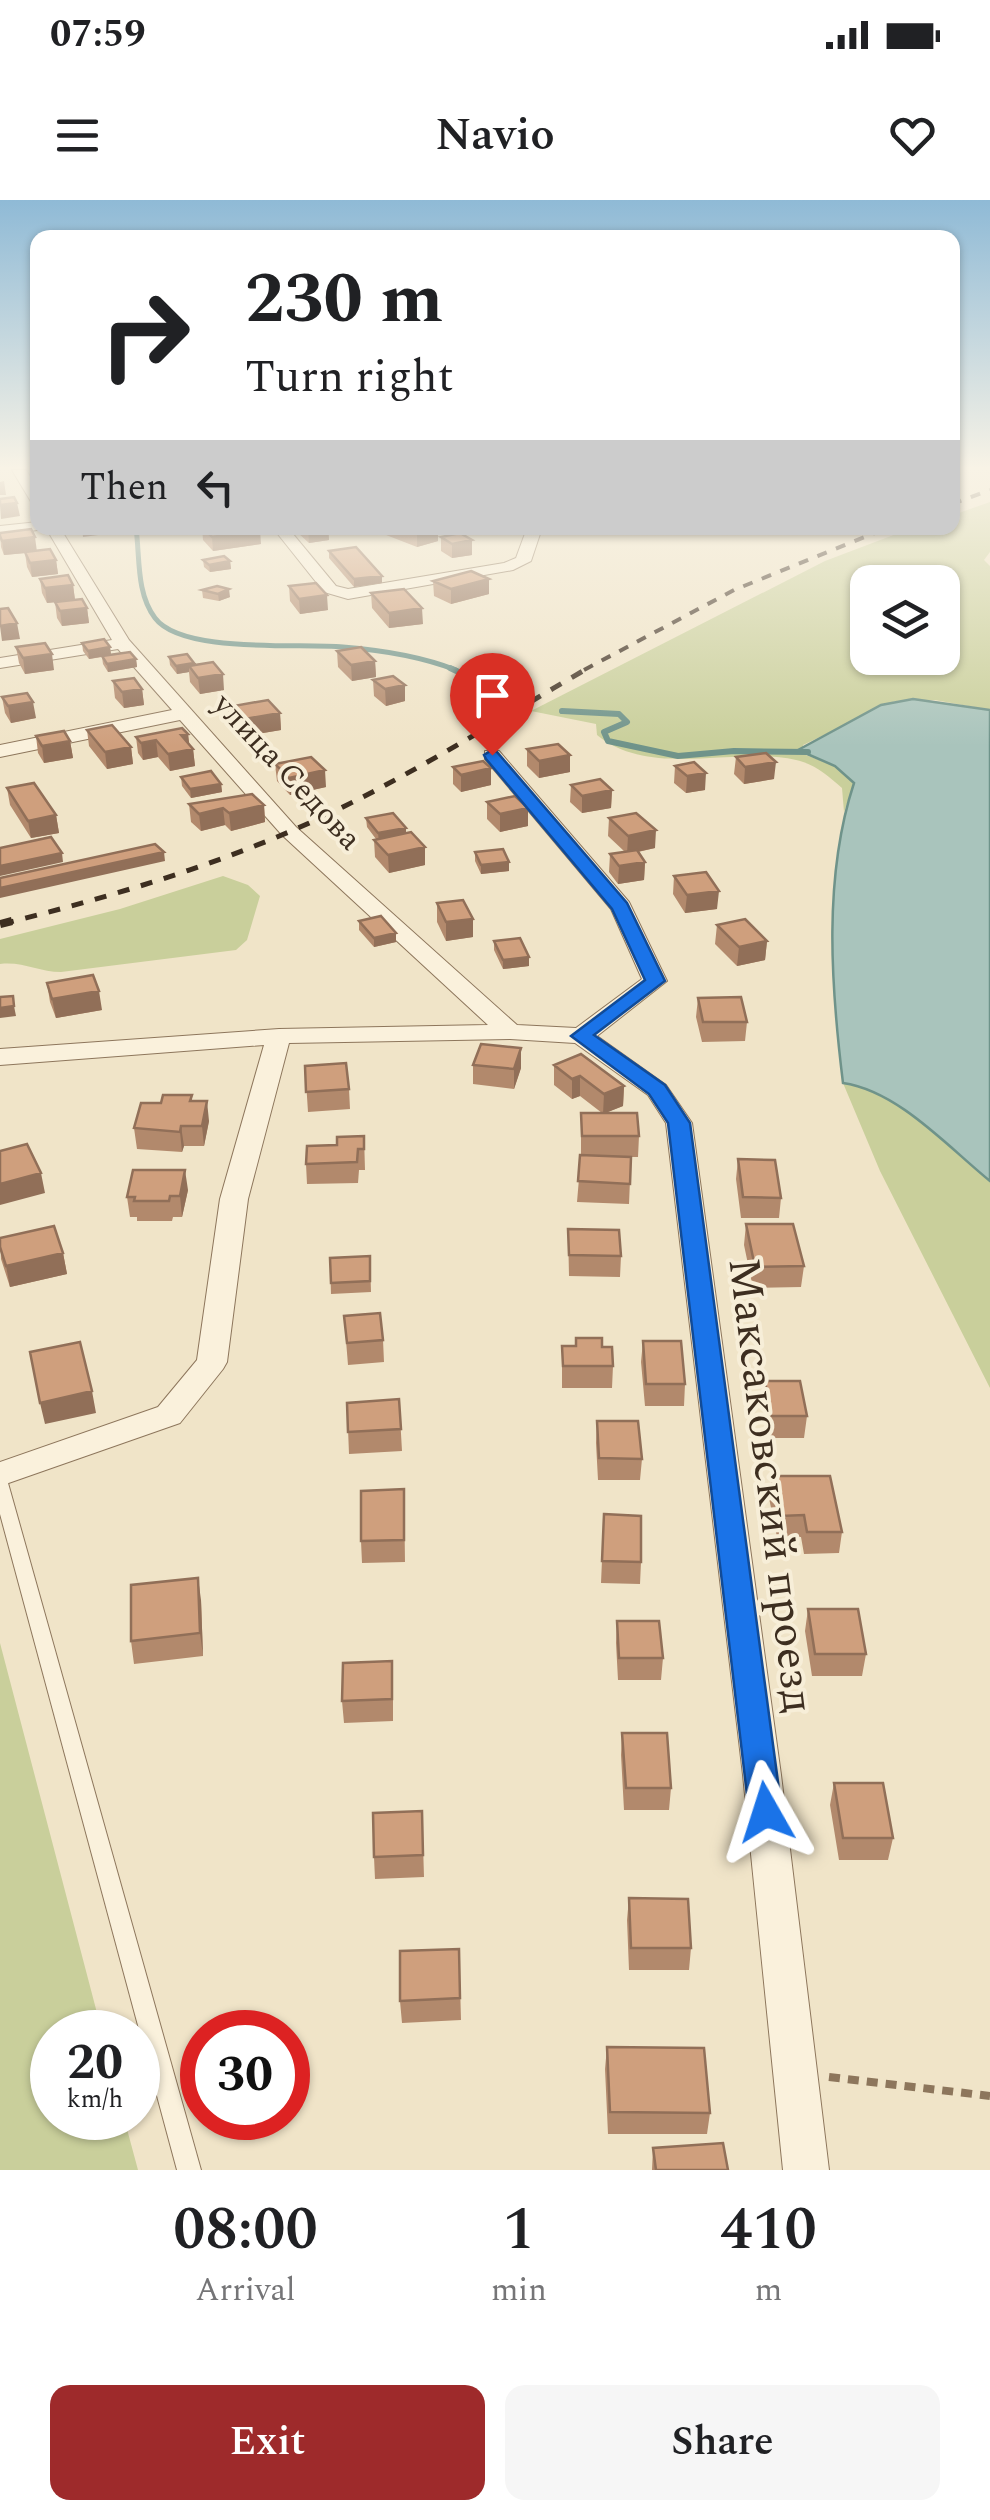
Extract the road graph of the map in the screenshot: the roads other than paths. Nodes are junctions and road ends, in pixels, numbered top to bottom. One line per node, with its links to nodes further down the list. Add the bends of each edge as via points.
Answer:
1 (73, 562): 4 (street, улица Седова)
2 (308, 562): 3 (street, via 330,589 348,594)
3 (520, 562)
4 (122, 644): 5 (street); 6 (street, улица Седова)
5 (0, 662)
6 (186, 713): 7 (street); 9 (street, улица Седова, via 289,831)
7 (0, 750)
8 (492, 755): 11 (street, via 621,907 655,981)
9 (510, 1032): 10 (street); 11 (street)
10 (279, 1036): 12 (street); 13 (street, via 234,1199 212,1362 170,1415)
11 (581, 1036): 16 (street, Максаковский проезд, via 657,1090 679,1123)
12 (0, 1058)
13 (0, 1474)
14 (0, 1482): 15 (lane)
15 (190, 2170)
16 (806, 2170)

